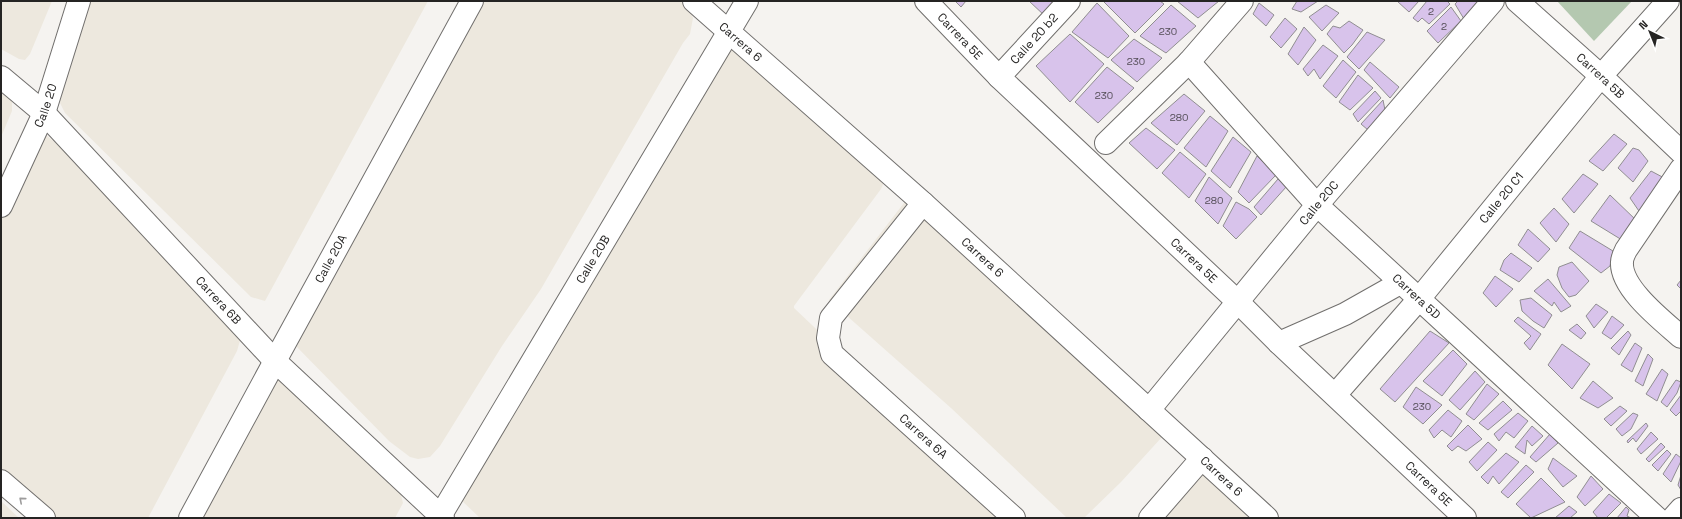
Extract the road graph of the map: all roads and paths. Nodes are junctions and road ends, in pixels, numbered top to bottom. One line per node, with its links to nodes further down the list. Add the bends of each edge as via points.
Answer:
1 (79, 1): 16 (street, Calle 20)
2 (472, 1): 28 (street, Calle 20A)
3 (694, 1): 11 (street, Carrera 6)
4 (747, 1): 11 (street, Calle 20B)
5 (926, 1): 15 (street, Carrera 5E)
6 (1069, 1): 15 (street, Calle 20 b2)
7 (1242, 1): 12 (street)
8 (1493, 1): 21 (street, Calle 20C)
9 (1518, 1): 13 (street, Carrera 5B)
10 (1668, 1): 13 (street, Calle 20 C1)
11 (729, 30): 20 (street, Carrera 6); 34 (street, Calle 20B)
12 (1189, 62): 17 (street); 21 (street, Carrera 5D)
13 (1601, 76): 18 (street, Carrera 5B); 24 (street, Calle 20 C1)
14 (1, 77): 16 (street, Carrera 6B)
15 (999, 77): 25 (street, Carrera 5E)
16 (44, 113): 22 (street, Calle 20); 28 (street, Carrera 6B)
17 (1106, 143)
18 (1681, 152)
19 (1681, 169): 26 (street, via 1626,250 1622,262 1631,287 1652,312)
20 (923, 203): 30 (street, Carrera 6); 37 (street, Carrera 6A, via 831,318 828,338 832,354)
21 (1317, 205): 23 (street, Carrera 5D); 25 (street, Calle 20C)
22 (1, 206)
23 (1400, 283): 24 (street, Carrera 5D); 27 (street, via 1344,314)
24 (1419, 299): 29 (street, Calle 20 C1); 41 (street, Carrera 5D)
25 (1238, 302): 27 (street, Carrera 5E); 30 (street, Calle 20C)
26 (1681, 337)
27 (1279, 343): 29 (street, Carrera 5E)
28 (275, 361): 34 (street, Carrera 6B); 36 (street, Calle 20A)
29 (1335, 395): 40 (street, Carrera 5E)
30 (1150, 410): 31 (street, Carrera 6)
31 (1202, 458): 38 (street); 39 (street, Carrera 6)
32 (1, 481): 35 (street, one-way to 32)
33 (1681, 509): 42 (street)
34 (441, 517)
35 (44, 518)
36 (190, 518)
37 (1014, 518)
38 (1150, 518)
39 (1268, 518)
40 (1465, 518)
41 (1657, 518)
42 (1673, 518)

